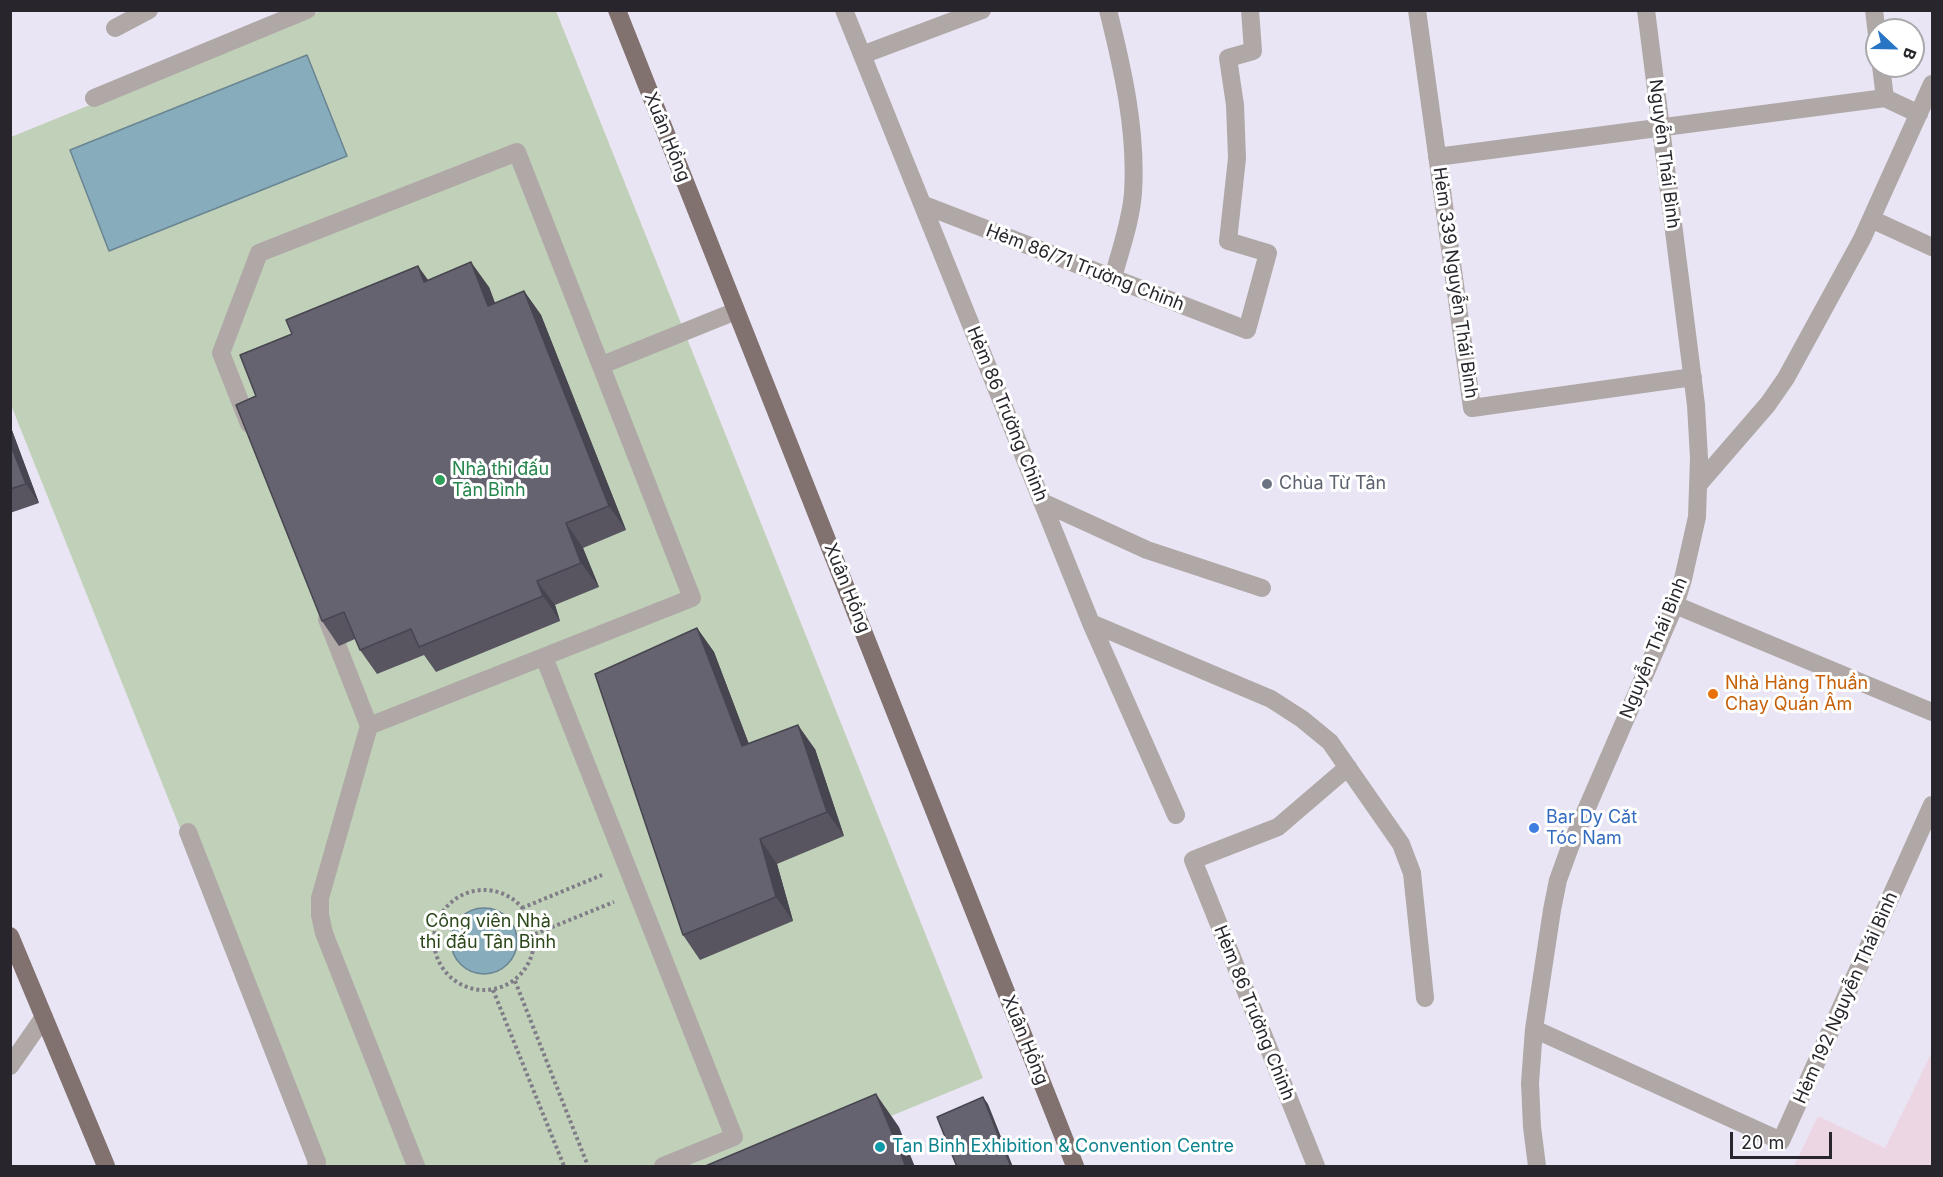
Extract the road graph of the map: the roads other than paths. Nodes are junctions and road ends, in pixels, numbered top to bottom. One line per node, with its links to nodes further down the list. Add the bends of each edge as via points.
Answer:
1 (149, 10): 10 (street)
2 (308, 10): 14 (street)
3 (617, 10): 23 (main road, Xuân Hồng)
4 (844, 10): 11 (street, Hẻm 86 Trường Chinh)
5 (982, 10): 11 (street)
6 (1108, 10): 22 (street, via 1134,156 1133,195)
7 (1250, 10): 22 (street, Hẻm 86/71 Trường Chinh, via 1253,51 1228,58 1237,158 1228,241 1269,253 1247,330)
8 (1417, 10): 18 (street, Hẻm 339 Nguyễn Thái Bình)
9 (1646, 10): 17 (street, Nguyễn Thái Bình)
10 (115, 28)
11 (862, 55): 19 (street, Hẻm 86 Trường Chinh)
12 (1882, 78): 15 (street)
13 (1932, 84): 16 (street)
14 (94, 98)
15 (1885, 98): 16 (street); 17 (street)
16 (1919, 114): 20 (street)
17 (1661, 127): 18 (street); 25 (street, Nguyễn Thái Bình)
18 (1437, 157): 25 (street, Hẻm 339 Nguyễn Thái Bình, via 1472,408)
19 (924, 205): 22 (street, Hẻm 86/71 Trường Chinh); 28 (street, Hẻm 86 Trường Chinh)
20 (1871, 219): 21 (street); 27 (street, via 1786,378)
21 (1932, 247)
22 (1113, 278)
23 (736, 311): 24 (street); 49 (main road, Xuân Hồng)
24 (602, 365): 26 (street, via 517,152 259,253 221,353); 33 (street, via 692,598)
25 (1693, 377): 27 (street, Nguyễn Thái Bình)
26 (256, 441)
27 (1698, 485): 31 (street, Nguyễn Thái Bình, via 1697,517)
28 (1042, 502): 29 (street, via 1148,549); 32 (street, Hẻm 86 Trường Chinh)
29 (1262, 588)
30 (321, 605): 35 (street)
31 (1675, 605): 34 (street); 43 (street, Nguyễn Thái Bình, via 1558,880)
32 (1091, 623): 36 (street, via 1271,699 1330,742); 38 (street, Hẻm 86 Trường Chinh)
33 (544, 657): 35 (street); 48 (street, via 734,1137)
34 (1932, 712)
35 (369, 726): 47 (street, via 320,898 320,915)
36 (1348, 767): 41 (street, via 1401,844 1412,873); 50 (street, Hẻm 86 Trường Chinh, via 1278,827 1193,860)
37 (1932, 805): 43 (street, Hẻm 192 Nguyễn Thái Bình, via 1781,1141)
38 (1176, 815)
39 (188, 832): 46 (street)
40 (10, 936): 42 (main road)
41 (1425, 998)
42 (44, 1017): 44 (street); 45 (main road)
43 (1534, 1029): 51 (street, Nguyễn Thái Bình, via 1530,1083)
44 (10, 1066)
45 (106, 1167)
46 (316, 1167)
47 (416, 1167)
48 (663, 1167)
49 (1075, 1167)
50 (1316, 1167)
51 (1537, 1167)

